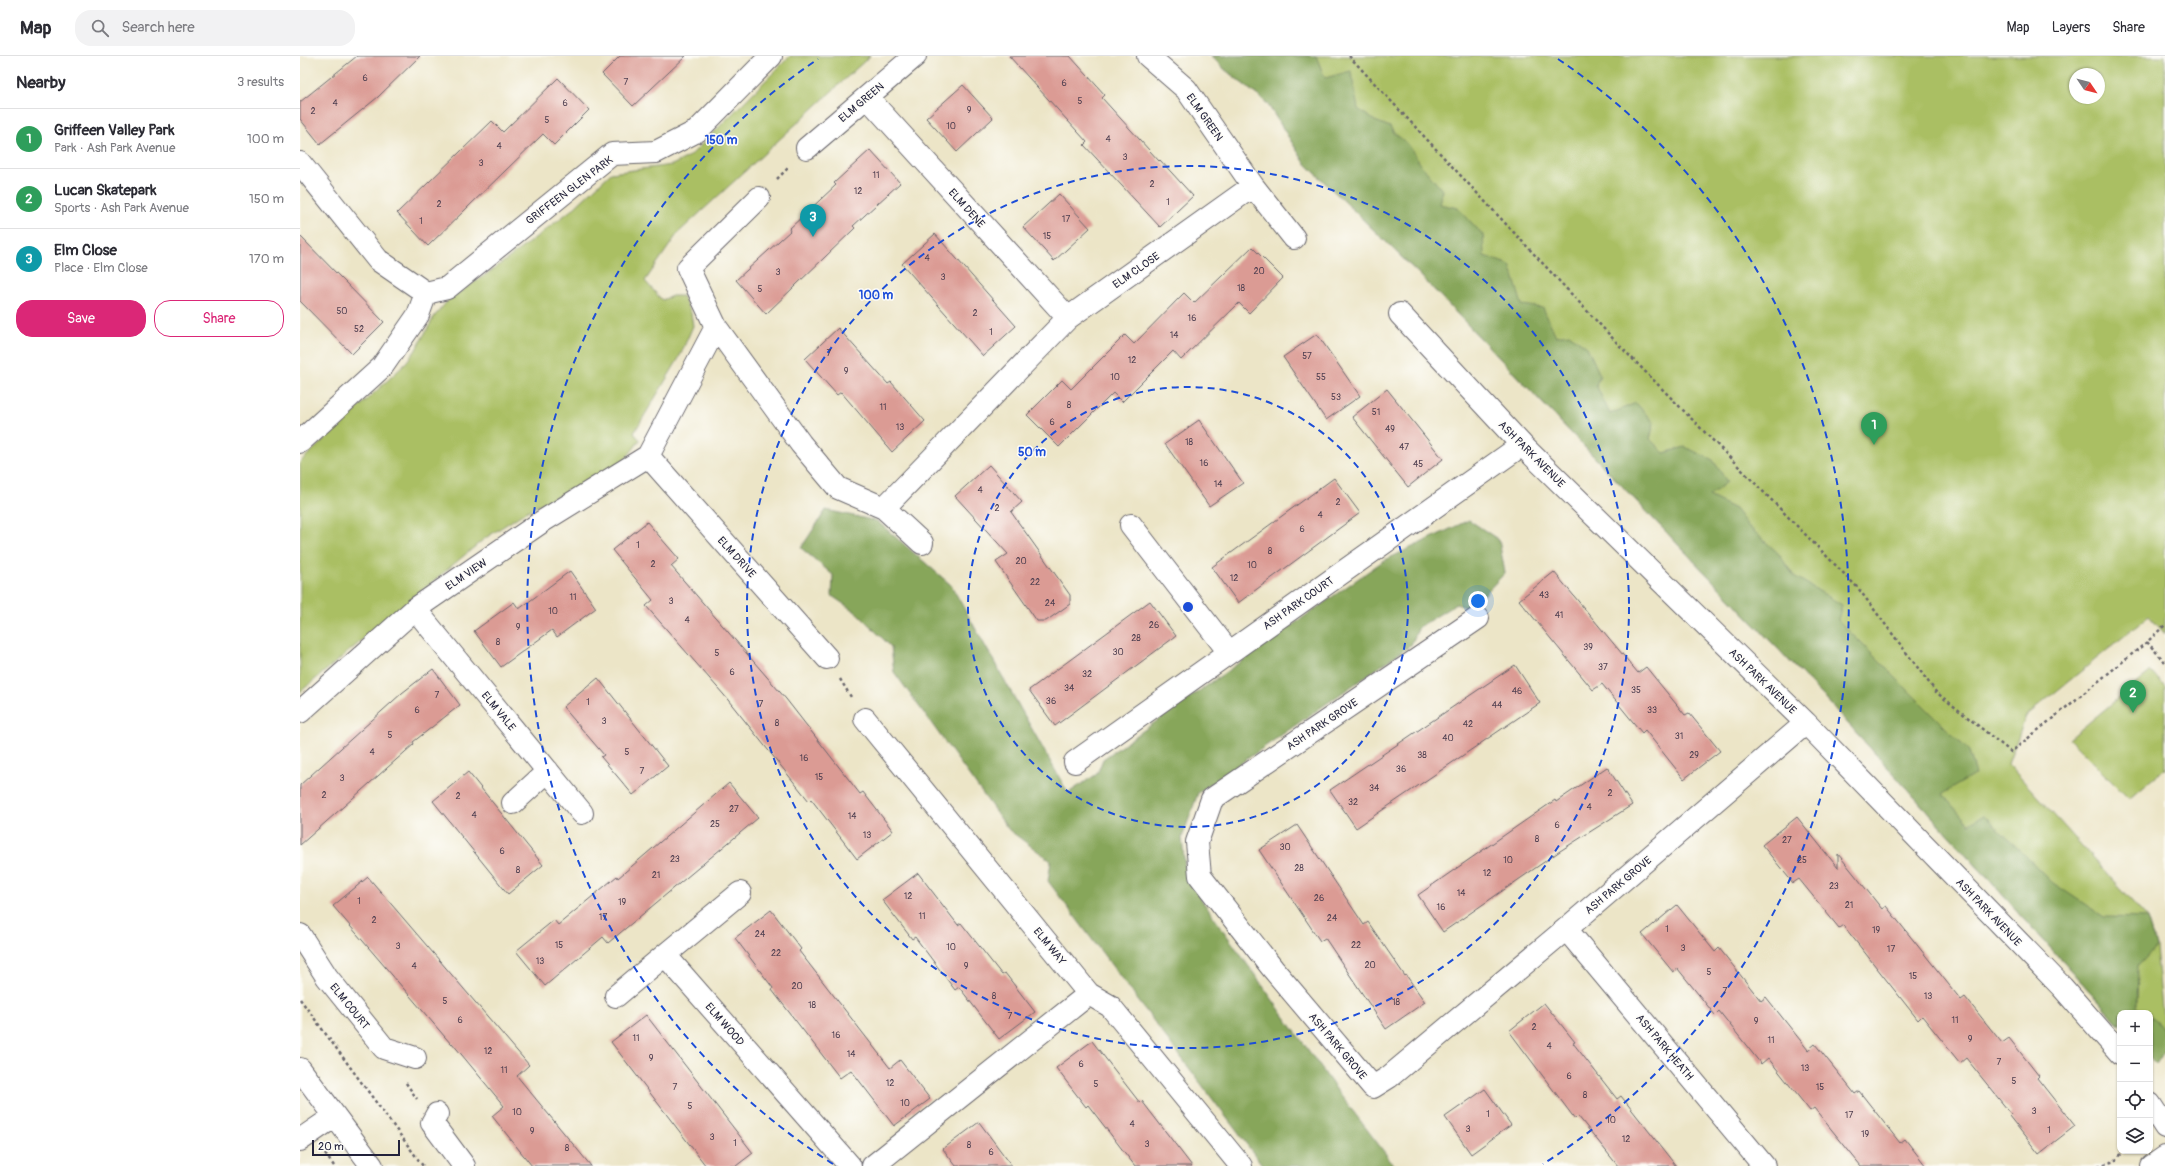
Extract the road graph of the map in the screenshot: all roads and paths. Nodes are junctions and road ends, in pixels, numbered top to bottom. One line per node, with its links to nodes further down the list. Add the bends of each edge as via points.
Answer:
1 (771, 56): 11 (street, GRIFFEEN GLEN PARK, via 697,131 656,152 612,154 447,288)
2 (915, 56): 5 (street, ELM GREEN)
3 (1148, 56): 8 (street, ELM GREEN, via 1186,89)
4 (1349, 56): 24 (path, via 1619,345 1858,588 1936,692 2011,752)
5 (867, 97): 6 (street, ELM GREEN); 13 (street, ELM DENE)
6 (807, 148): 9 (path)
7 (300, 163): 11 (street, via 378,260)
8 (1253, 186): 10 (street, ELM GREEN); 13 (street, ELM CLOSE)
9 (759, 198): 14 (street, via 688,268)
10 (1294, 238)
11 (426, 293): 15 (street, via 418,314 382,367)
12 (1400, 314): 16 (street, ASH PARK AVENUE)
13 (1068, 318): 18 (street, ELM CLOSE)
14 (716, 327): 17 (street); 18 (street, via 800,444 838,488)
15 (300, 442)
16 (1522, 445): 25 (street, ASH PARK COURT); 30 (street, ASH PARK AVENUE)
17 (648, 456): 21 (street, ELM VIEW, via 544,521); 26 (street, ELM DRIVE)
18 (884, 508): 20 (street)
19 (1131, 524): 25 (street)
20 (922, 543)
21 (415, 609): 28 (street, ELM VIEW); 32 (street, ELM VALE)
22 (1478, 618): 36 (street, ASH PARK GROVE, via 1212,799 1197,842 1200,876 1372,1087 1389,1077)
23 (2165, 625): 24 (path)
24 (2147, 642): 27 (path)
25 (1229, 652): 31 (street, ASH PARK COURT)
26 (826, 658): 29 (path)
27 (2165, 662)
28 (300, 712)
29 (865, 719): 39 (street, ELM WAY)
30 (1806, 723): 36 (street, ASH PARK GROVE); 42 (street, ASH PARK AVENUE, via 2062,987)
31 (1075, 762)
32 (548, 771): 33 (street); 34 (street, ELM VALE)
33 (513, 803)
34 (582, 812)
35 (740, 893): 38 (street)
36 (1566, 929): 58 (street, ASH PARK HEATH)
37 (300, 935): 43 (street, ELM COURT, via 327,977 384,1048)
38 (665, 955): 40 (street); 55 (street, ELM WOOD)
39 (1089, 994): 56 (street); 57 (street, ELM WAY, via 1110,1006)
40 (616, 996)
41 (300, 999): 53 (path)
42 (2117, 1050)
43 (415, 1058)
44 (300, 1069): 47 (street)
45 (2153, 1109): 48 (street)
46 (437, 1114): 54 (street, via 432,1123)
47 (335, 1116): 49 (street); 52 (street)
48 (2165, 1127)
49 (300, 1140)
50 (2121, 1154): 59 (path, via 2115,1161)
51 (2165, 1157): 60 (street)
52 (372, 1166)
53 (423, 1166)
54 (464, 1166)
55 (850, 1166)
56 (873, 1166)
57 (1241, 1166)
58 (1764, 1166)
59 (2098, 1166)
60 (2152, 1166)

